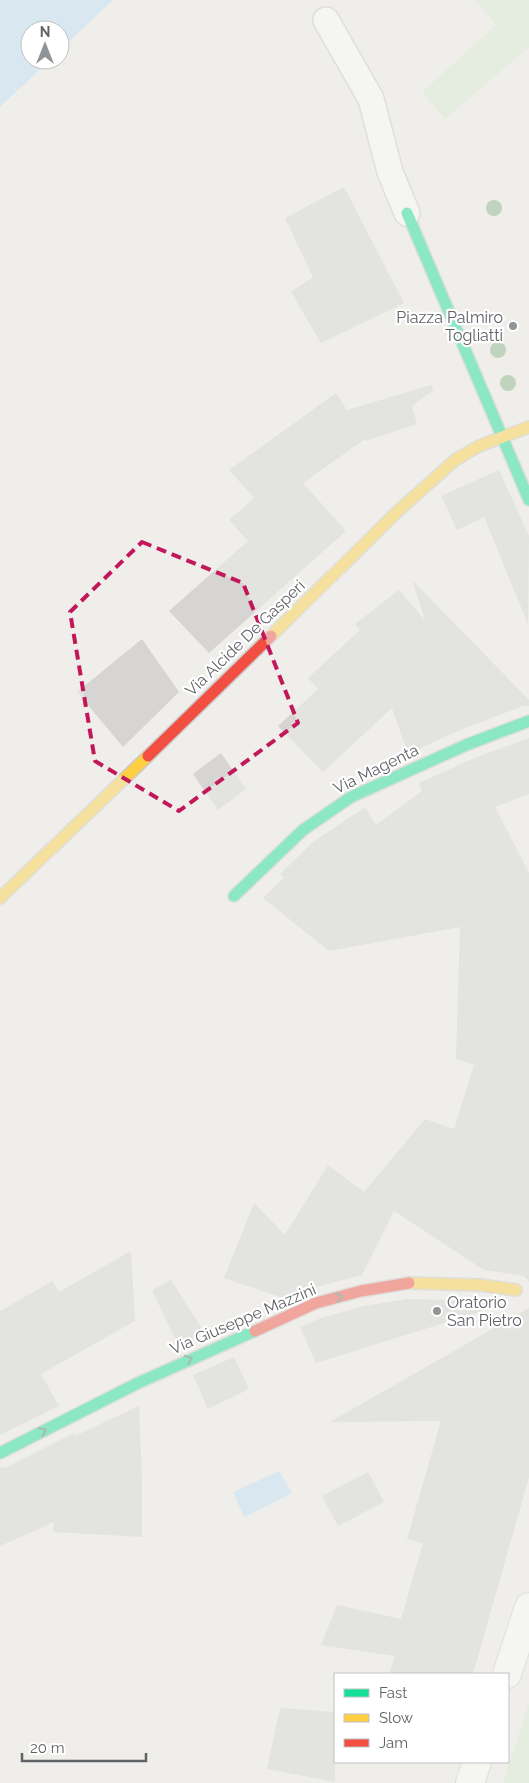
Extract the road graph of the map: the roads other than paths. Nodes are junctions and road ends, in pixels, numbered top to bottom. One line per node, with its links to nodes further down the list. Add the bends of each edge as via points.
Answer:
1 (326, 20): 2 (lane, via 371,99 390,172)
2 (408, 213): 4 (street)
3 (529, 427): 4 (street, Via Alcide De Gasperi)
4 (501, 437): 5 (street); 8 (street, Via Alcide De Gasperi, via 455,460 398,511)
5 (529, 500)
6 (529, 721): 7 (street, Via Magenta, via 466,745 351,797 303,830)
7 (234, 896)
8 (0, 898)
9 (516, 1290): 10 (street, Via Giuseppe Mazzini, one-way to 9, via 138,1382 316,1303 408,1283 481,1285)
10 (0, 1453)
11 (529, 1607): 12 (street)
12 (506, 1673)
13 (477, 1763): 14 (street)
14 (470, 1783)

